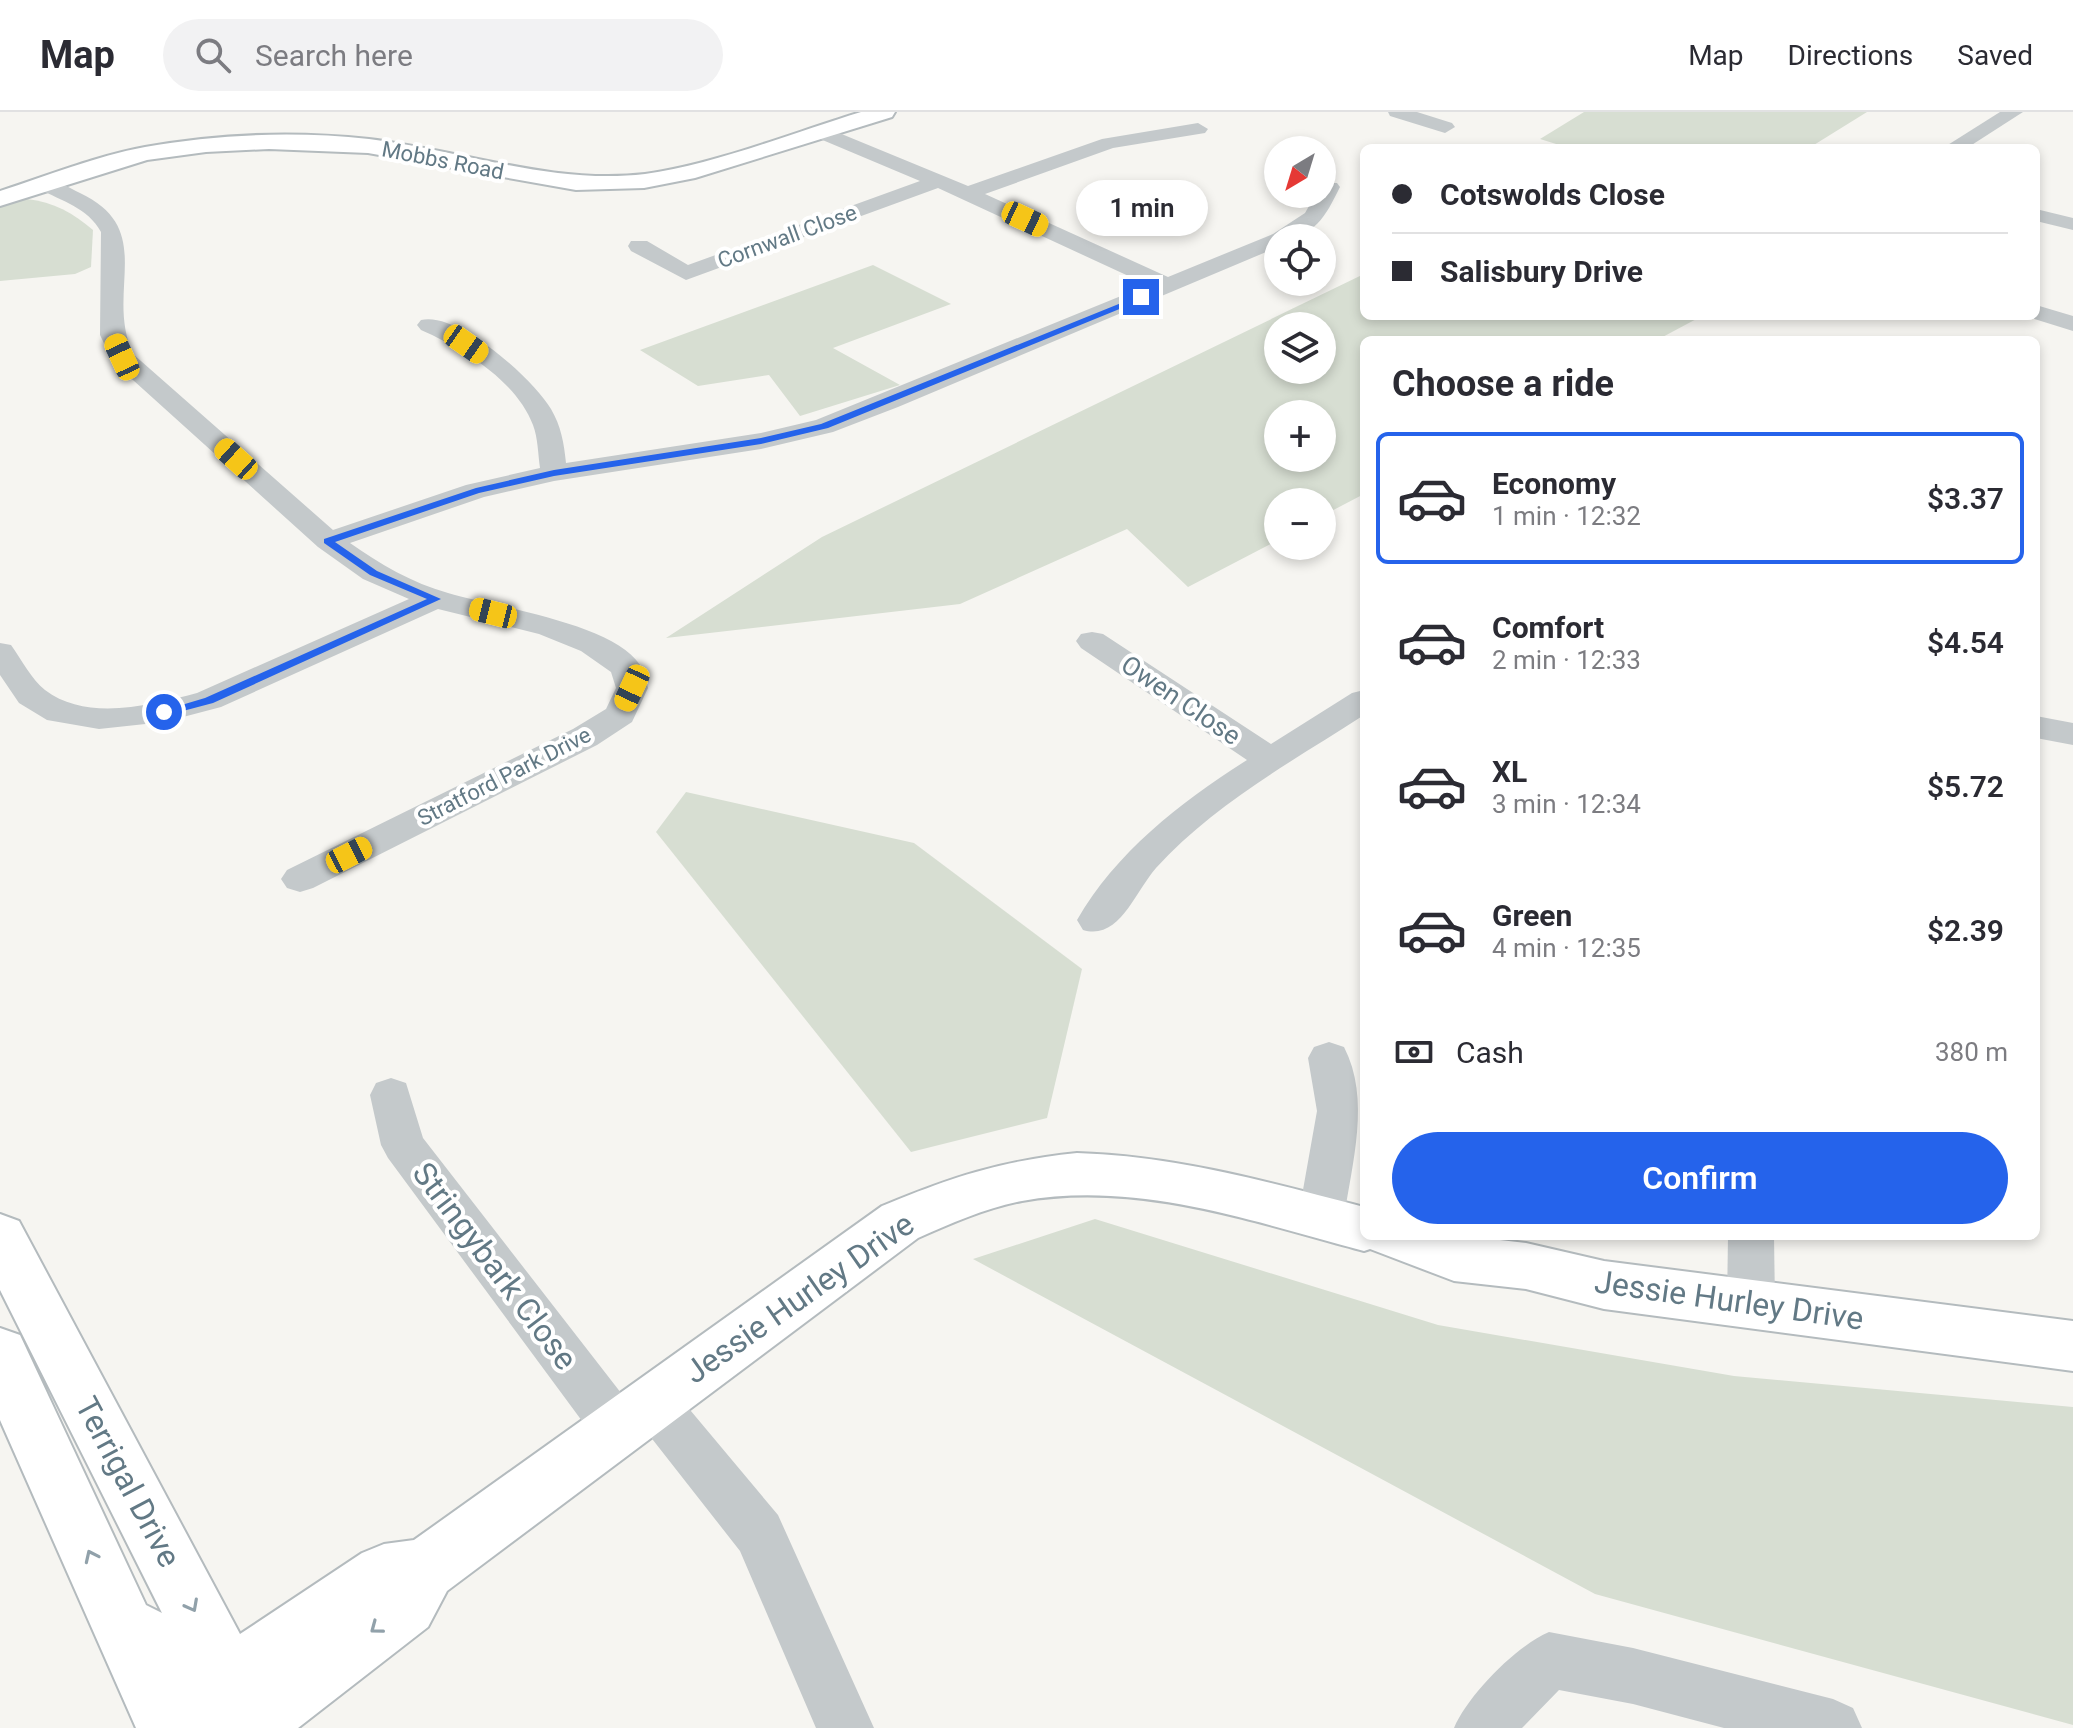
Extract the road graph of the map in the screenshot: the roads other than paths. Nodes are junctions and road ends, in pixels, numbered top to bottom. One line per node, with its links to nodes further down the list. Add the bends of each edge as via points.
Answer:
1 (884, 112): 6 (street, Mobbs Road)
2 (1397, 112): 4 (street)
3 (2014, 112): 7 (street)
4 (1445, 127)
5 (1198, 129): 10 (street, via 1109,143)
6 (820, 132): 8 (street); 9 (street, Mobbs Road, via 687,173 623,183 548,179 359,145 269,142 144,154)
7 (1960, 144)
8 (939, 181): 10 (street); 17 (street, Cornwall Close, via 686,273)
9 (46, 185): 11 (street, Mobbs Road); 23 (street, Stratford Park Drive, via 88,205 112,232 112,335 122,357)
10 (967, 193): 18 (street)
11 (0, 199)
12 (1319, 208): 14 (street)
13 (2040, 216): 15 (street)
14 (1303, 224)
15 (2073, 224)
16 (1264, 245): 18 (street)
17 (639, 246)
18 (1169, 286): 22 (street, via 824,426)
19 (2040, 313): 20 (street)
20 (2073, 324)
21 (429, 325): 22 (street, via 448,332 522,388 546,425)
22 (554, 473): 23 (street, via 476,491)
23 (328, 541): 24 (street, Stratford Park Drive, via 374,573)
24 (435, 599): 26 (street, via 209,700 164,712 99,719 59,713 31,696); 31 (street, Stratford Park Drive, via 550,627 608,652 626,668 632,688 620,715)
25 (1092, 641): 30 (street, Owen Close)
26 (0, 652)
27 (1360, 708): 30 (street)
28 (2040, 728): 29 (street)
29 (2073, 734)
30 (1271, 760): 32 (street, via 1213,797 1143,859)
31 (300, 879)
32 (1096, 920)
33 (1329, 1058): 35 (street, via 1338,1111)
34 (391, 1095): 42 (street, Stringybark Close, via 403,1145)
35 (1342, 1223): 42 (street, Jessie Hurley Drive, via 1172,1179 1090,1172 999,1182 900,1222)
36 (0, 1237): 43 (street, Terrigal Drive, one-way to 43)
37 (1402, 1240): 39 (street, Jessie Hurley Drive, via 1454,1258)
38 (1751, 1240): 39 (street)
39 (1751, 1304): 40 (street, Jessie Hurley Drive)
40 (2073, 1346)
41 (0, 1353): 43 (street, one-way to 41, via 117,1613)
42 (635, 1415): 43 (street, Jessie Hurley Drive, via 425,1569 406,1605); 44 (street, Stringybark Close, via 759,1533)
43 (226, 1716)
44 (845, 1728)
45 (1483, 1728): 46 (street, via 1549,1660)
46 (1833, 1728)

